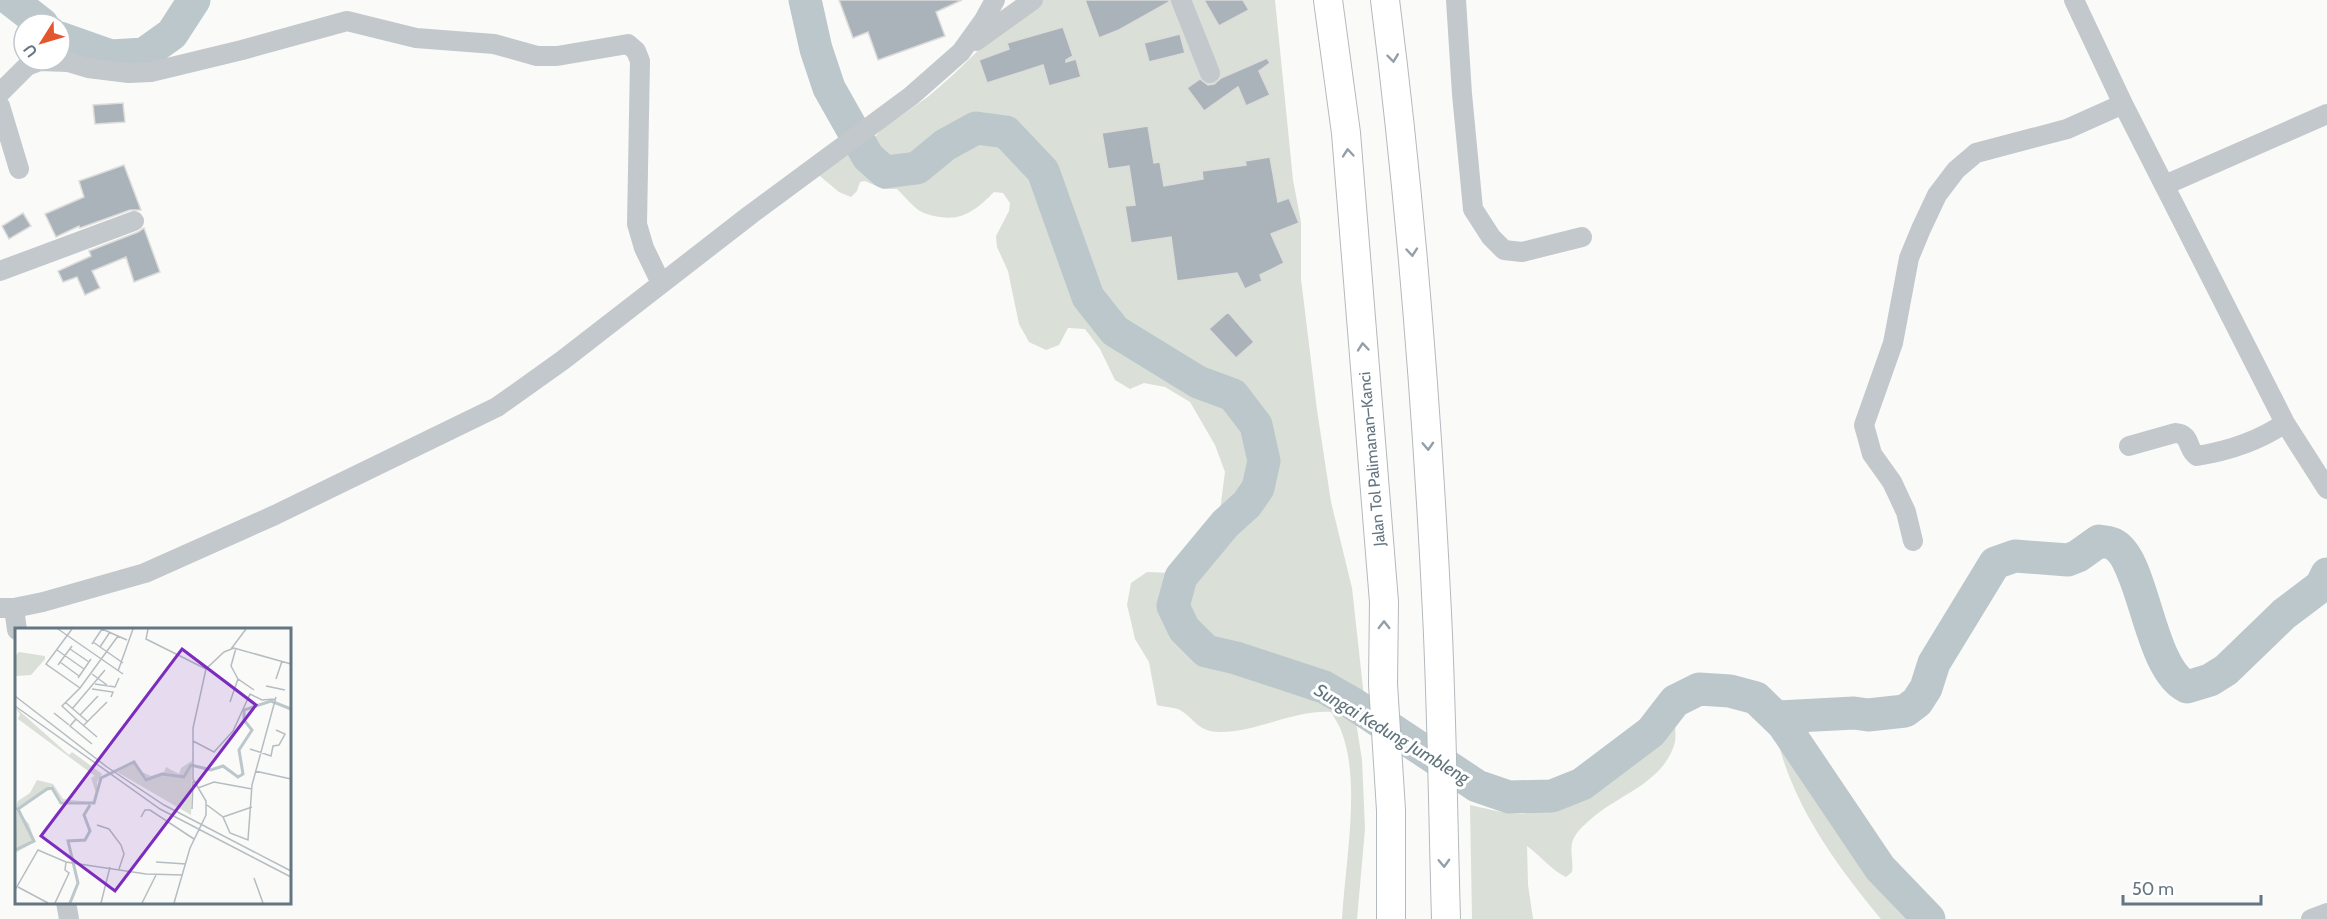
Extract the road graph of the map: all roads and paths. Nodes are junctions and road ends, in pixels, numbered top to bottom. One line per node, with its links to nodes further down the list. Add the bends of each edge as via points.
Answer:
1 (995, 0): 8 (street)
2 (1033, 0): 8 (street)
3 (1181, 0): 9 (street)
4 (1328, 0): 29 (highway, Jalan Tol Palimanan–Kanci, one-way to 4, via 1384,602 1346,133)
5 (1385, 0): 30 (highway, one-way to 30, via 1403,136 1425,410 1437,616)
6 (1456, 0): 17 (street, via 1473,209 1504,250 1522,252)
7 (2074, 0): 11 (street)
8 (961, 51): 19 (street, via 911,96)
9 (1210, 74)
10 (0, 93): 19 (street, via 27,66 39,61 129,73 151,72 347,21 416,38 494,44 537,56 628,44 640,61 637,224)
11 (2123, 104): 15 (street); 23 (street, via 2067,129 1976,153 1937,195 1920,229 1909,258 1893,343 1864,425 1872,454 1892,482 1906,512)
12 (0, 106): 14 (street)
13 (2327, 114): 15 (street)
14 (19, 169)
15 (2165, 185): 20 (street)
16 (134, 221): 18 (street)
17 (1582, 237)
18 (0, 271)
19 (661, 283): 24 (street, via 563,360 474,419 145,573 43,602)
20 (2285, 423): 21 (street, via 2254,441 2197,456 2182,434); 22 (street)
21 (2130, 446)
22 (2327, 489)
23 (1913, 541)
24 (7, 608): 25 (street)
25 (16, 628)
26 (66, 904): 28 (street)
27 (2327, 913): 31 (street)
28 (69, 919)
29 (1391, 919)
30 (1446, 919)
31 (2311, 919)

